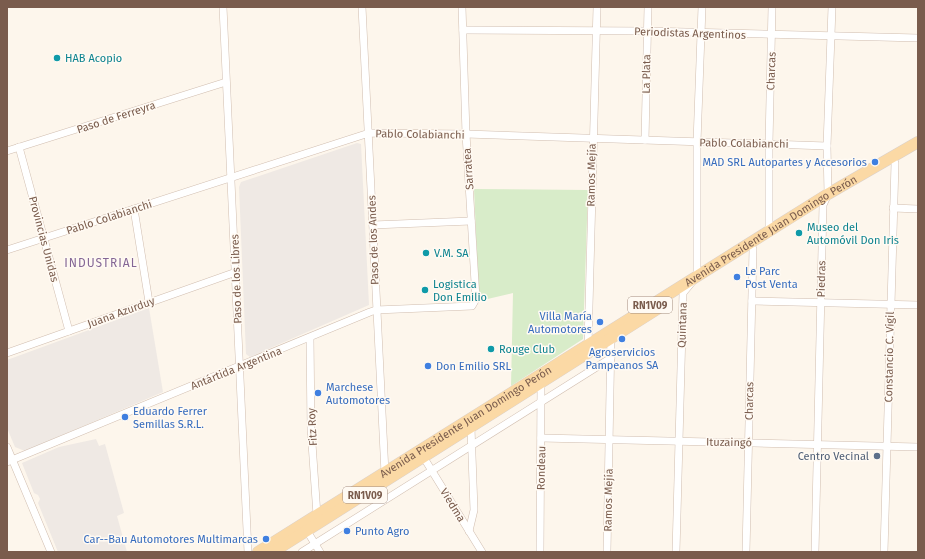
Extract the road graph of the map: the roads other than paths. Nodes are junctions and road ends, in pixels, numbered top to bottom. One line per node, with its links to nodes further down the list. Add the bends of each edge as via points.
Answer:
1 (223, 7): 16 (street, Paso de los Libres)
2 (362, 7): 17 (street, Paso de los Andes)
3 (462, 7): 9 (street, Sarratea)
4 (597, 7): 10 (street, Ramos Mejía)
5 (648, 7): 11 (street, La Plata)
6 (702, 7): 12 (street)
7 (772, 7): 13 (street, Charcas)
8 (832, 7): 14 (street, Piedras)
9 (463, 30): 10 (street, Periodistas Argentinos); 18 (street, Sarratea)
10 (596, 31): 11 (street, Periodistas Argentinos); 19 (street, Ramos Mejía)
11 (647, 31): 12 (street, Periodistas Argentinos); 20 (street, La Plata)
12 (702, 33): 13 (street, Periodistas Argentinos); 21 (street)
13 (771, 35): 14 (street, Periodistas Argentinos); 23 (street, Charcas)
14 (830, 36): 15 (street, Periodistas Argentinos); 24 (street, Piedras)
15 (918, 38)
16 (226, 82): 25 (street, Paso de Ferreyra); 30 (street, Paso de los Libres)
17 (369, 131): 18 (street, Pablo Colabianchi); 29 (street); 30 (street, Pablo Colabianchi); 37 (street, Paso de los Andes)
18 (466, 134): 19 (street, Pablo Colabianchi); 36 (street, Sarratea)
19 (592, 139): 20 (street, Pablo Colabianchi); 55 (street, Ramos Mejía)
20 (645, 140): 21 (street, Pablo Colabianchi)
21 (697, 142): 23 (street, Pablo Colabianchi); 43 (street)
22 (918, 142): 31 (main road, Avenida Presidente Juan Domingo Perón / RN1V09)
23 (769, 143): 24 (street, Pablo Colabianchi); 38 (street, Charcas)
24 (827, 146): 31 (street, Piedras)
25 (19, 147): 27 (street, Paso de Ferreyra); 39 (street, Provincias Unidas)
26 (918, 150): 28 (main road, Avenida Presidente Juan Domingo Perón / RN1V09)
27 (7, 151)
28 (895, 163): 32 (main road, Avenida Presidente Juan Domingo Perón / RN1V09); 33 (street, Constancio C. Vigil)
29 (240, 170)
30 (232, 177): 34 (street, Pablo Colabianchi); 42 (street, Paso de los Libres)
31 (828, 194): 32 (street, Piedras); 38 (main road, Avenida Presidente Juan Domingo Perón / RN1V09)
32 (823, 205): 40 (main road, Avenida Presidente Juan Domingo Perón / RN1V09); 47 (street, Piedras)
33 (893, 208): 35 (street); 48 (street, Constancio C. Vigil)
34 (134, 209): 39 (street, Pablo Colabianchi); 46 (street)
35 (918, 209)
36 (471, 221): 37 (street); 50 (street, Sarratea, via 476,300)
37 (373, 225): 51 (street, Paso de los Andes)
38 (769, 231): 43 (main road, Avenida Presidente Juan Domingo Perón / RN1V09)
39 (44, 238): 41 (street, Pablo Colabianchi); 52 (street, Provincias Unidas)
40 (753, 249): 44 (main road, Avenida Presidente Juan Domingo Perón / RN1V09); 45 (street, Charcas)
41 (7, 250)
42 (236, 272): 46 (street, Juana Azurduy); 58 (street, Paso de los Libres)
43 (697, 276): 44 (street, Quintana); 53 (main road, Avenida Presidente Juan Domingo Perón / RN1V09)
44 (683, 293): 53 (main road, Avenida Presidente Juan Domingo Perón / RN1V09); 64 (street, Quintana)
45 (752, 300): 47 (street); 65 (street, Charcas)
46 (149, 302): 52 (street, Juana Azurduy)
47 (821, 303): 48 (street); 66 (street, Piedras)
48 (890, 305): 49 (street); 68 (street, Constancio C. Vigil)
49 (918, 305)
50 (472, 306): 51 (street, Antártida Argentina)
51 (376, 310): 54 (street, Antártida Argentina); 74 (street, Paso de los Andes)
52 (69, 331): 56 (street, Juana Azurduy)
53 (611, 334): 55 (main road, Avenida Presidente Juan Domingo Perón / RN1V09); 57 (street, Ramos Mejía); 59 (main road, Avenida Presidente Juan Domingo Perón / RN1V09)
54 (310, 338): 58 (street, Antártida Argentina); 75 (street, Fitz Roy, via 311,429)
55 (588, 344): 74 (main road, Avenida Presidente Juan Domingo Perón / RN1V09)
56 (7, 353)
57 (611, 358): 60 (street, Avenida Presidente Juan Domingo Perón); 63 (street, Ramos Mejía)
58 (239, 367): 72 (street, Antártida Argentina); 80 (street, Paso de los Libres)
59 (541, 384): 60 (street, Rondeau); 61 (main road, Avenida Presidente Juan Domingo Perón / RN1V09)
60 (541, 402): 62 (street, Rondeau); 67 (street, Avenida Presidente Juan Domingo Perón)
61 (471, 428): 67 (street); 71 (main road, Avenida Presidente Juan Domingo Perón / RN1V09)
62 (541, 438): 63 (street, Ituzaingó); 86 (street, Rondeau)
63 (610, 439): 64 (street, Ituzaingó); 87 (street, Ramos Mejía)
64 (679, 441): 65 (street, Ituzaingó); 88 (street, Quintana)
65 (748, 443): 66 (street, Ituzaingó); 89 (street, Charcas)
66 (817, 444): 68 (street, Ituzaingó); 90 (street, Piedras)
67 (472, 445): 73 (street, Avenida Presidente Juan Domingo Perón); 77 (street, via 474,510)
68 (887, 446): 70 (street, Ituzaingó); 91 (street, Constancio C. Vigil)
69 (7, 447): 72 (street)
70 (918, 447)
71 (424, 458): 73 (street, Viedma); 76 (main road, Avenida Presidente Juan Domingo Perón / RN1V09)
72 (10, 461): 79 (street)
73 (431, 470): 77 (street, Viedma); 78 (street, Avenida Presidente Juan Domingo Perón)
74 (385, 473): 75 (main road, Avenida Presidente Juan Domingo Perón / RN1V09)
75 (317, 515): 81 (main road, Avenida Presidente Juan Domingo Perón / RN1V09)
76 (307, 531): 78 (street); 82 (main road, Avenida Presidente Juan Domingo Perón / RN1V09)
77 (469, 531): 85 (street, Viedma)
78 (315, 544): 83 (street, Avenida Presidente Juan Domingo Perón); 84 (street)
79 (51, 552)
80 (248, 552)
81 (258, 552)
82 (274, 552)
83 (302, 552)
84 (320, 552)
85 (482, 552)
86 (540, 552)
87 (607, 552)
88 (676, 552)
89 (746, 552)
90 (815, 552)
91 (884, 552)

